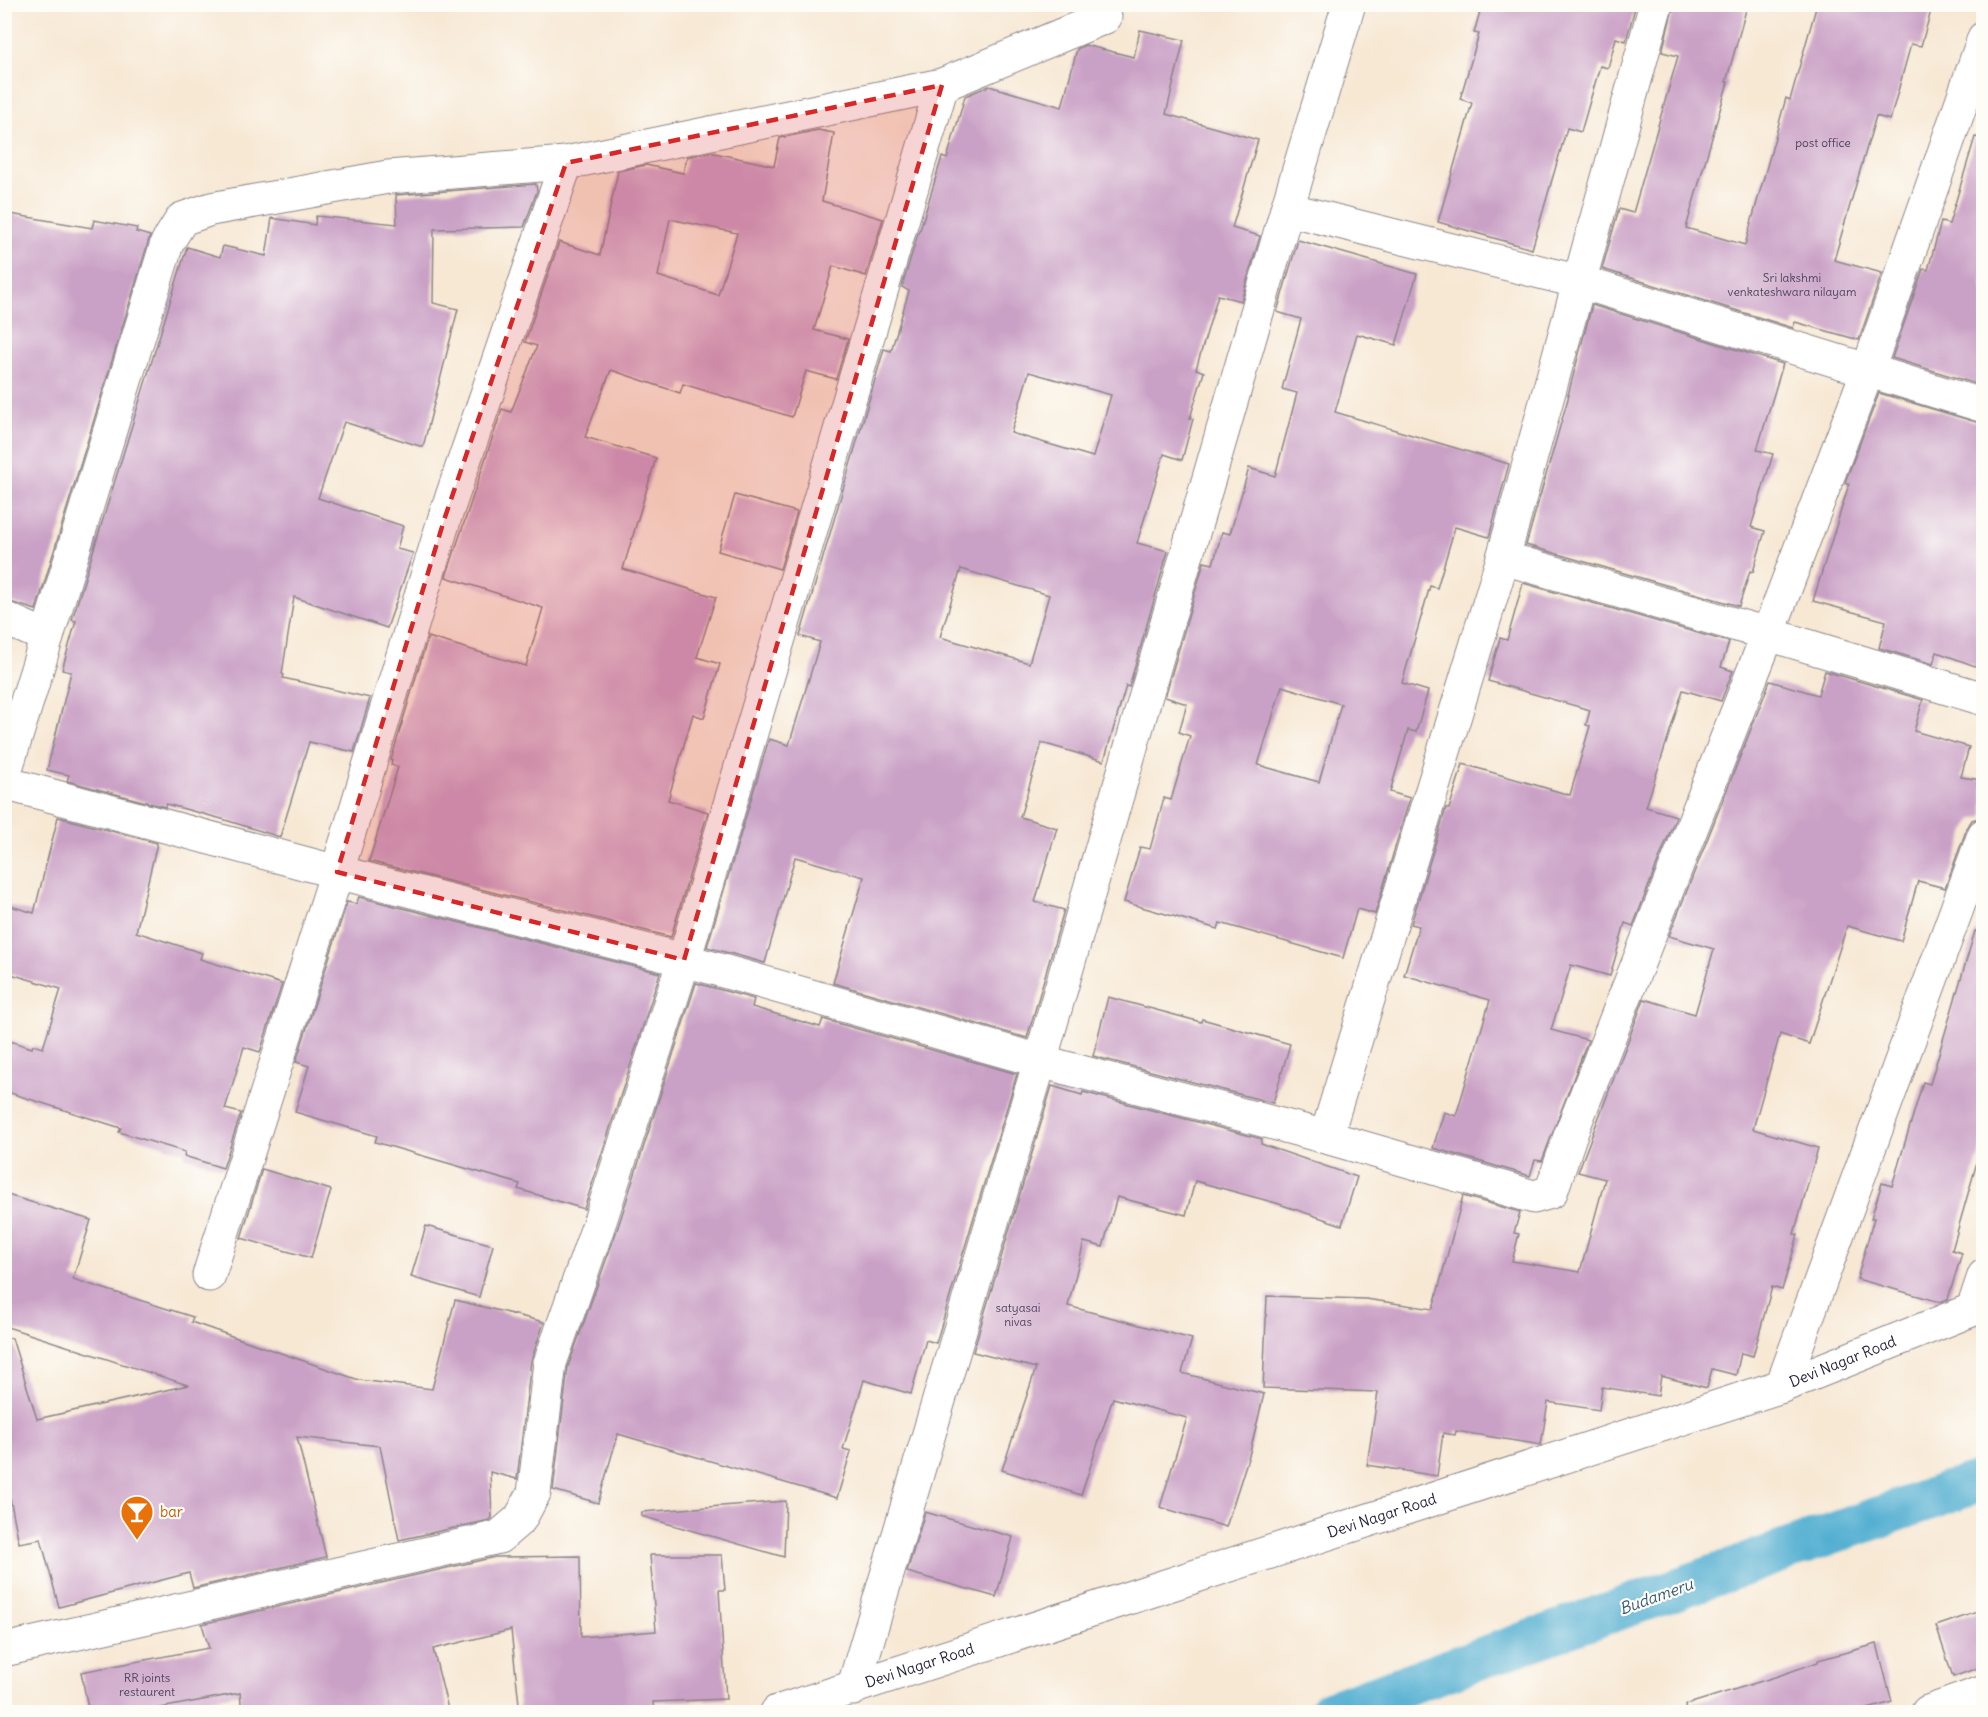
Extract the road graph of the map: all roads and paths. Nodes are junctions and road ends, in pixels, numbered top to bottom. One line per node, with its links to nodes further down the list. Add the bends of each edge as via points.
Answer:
1 (1349, 4): 7 (street)
2 (1656, 4): 8 (street)
3 (1105, 17): 5 (street)
4 (1983, 38): 9 (street)
5 (942, 85): 6 (street); 20 (street)
6 (566, 163): 14 (street, via 388,177 211,209 182,219 167,243); 19 (street, via 446,517)
7 (1287, 209): 8 (street); 21 (street)
8 (1580, 282): 9 (street); 11 (street)
9 (1868, 370): 10 (street); 13 (street)
10 (1983, 406)
11 (1503, 558): 13 (street); 22 (street)
12 (4, 618): 14 (street)
13 (1768, 634): 15 (street); 22 (street, via 1551,1192 1534,1197)
14 (47, 637): 16 (street)
15 (1983, 699)
16 (4, 775)
17 (4, 783): 19 (street)
18 (1983, 835): 26 (street)
19 (337, 872): 20 (street); 23 (street)
20 (684, 960): 21 (street); 27 (street, via 550,1363 534,1493 520,1519 499,1537)
21 (1041, 1061): 22 (street); 28 (street)
22 (1326, 1137)
23 (209, 1275)
24 (1983, 1276): 25 (street)
25 (1978, 1307): 26 (street, Devi Nagar Road)
26 (1782, 1386): 28 (street, Devi Nagar Road)
27 (4, 1650)
28 (853, 1689): 30 (street, Devi Nagar Road)
29 (1983, 1692): 31 (street)
30 (777, 1713)
31 (1928, 1713)

